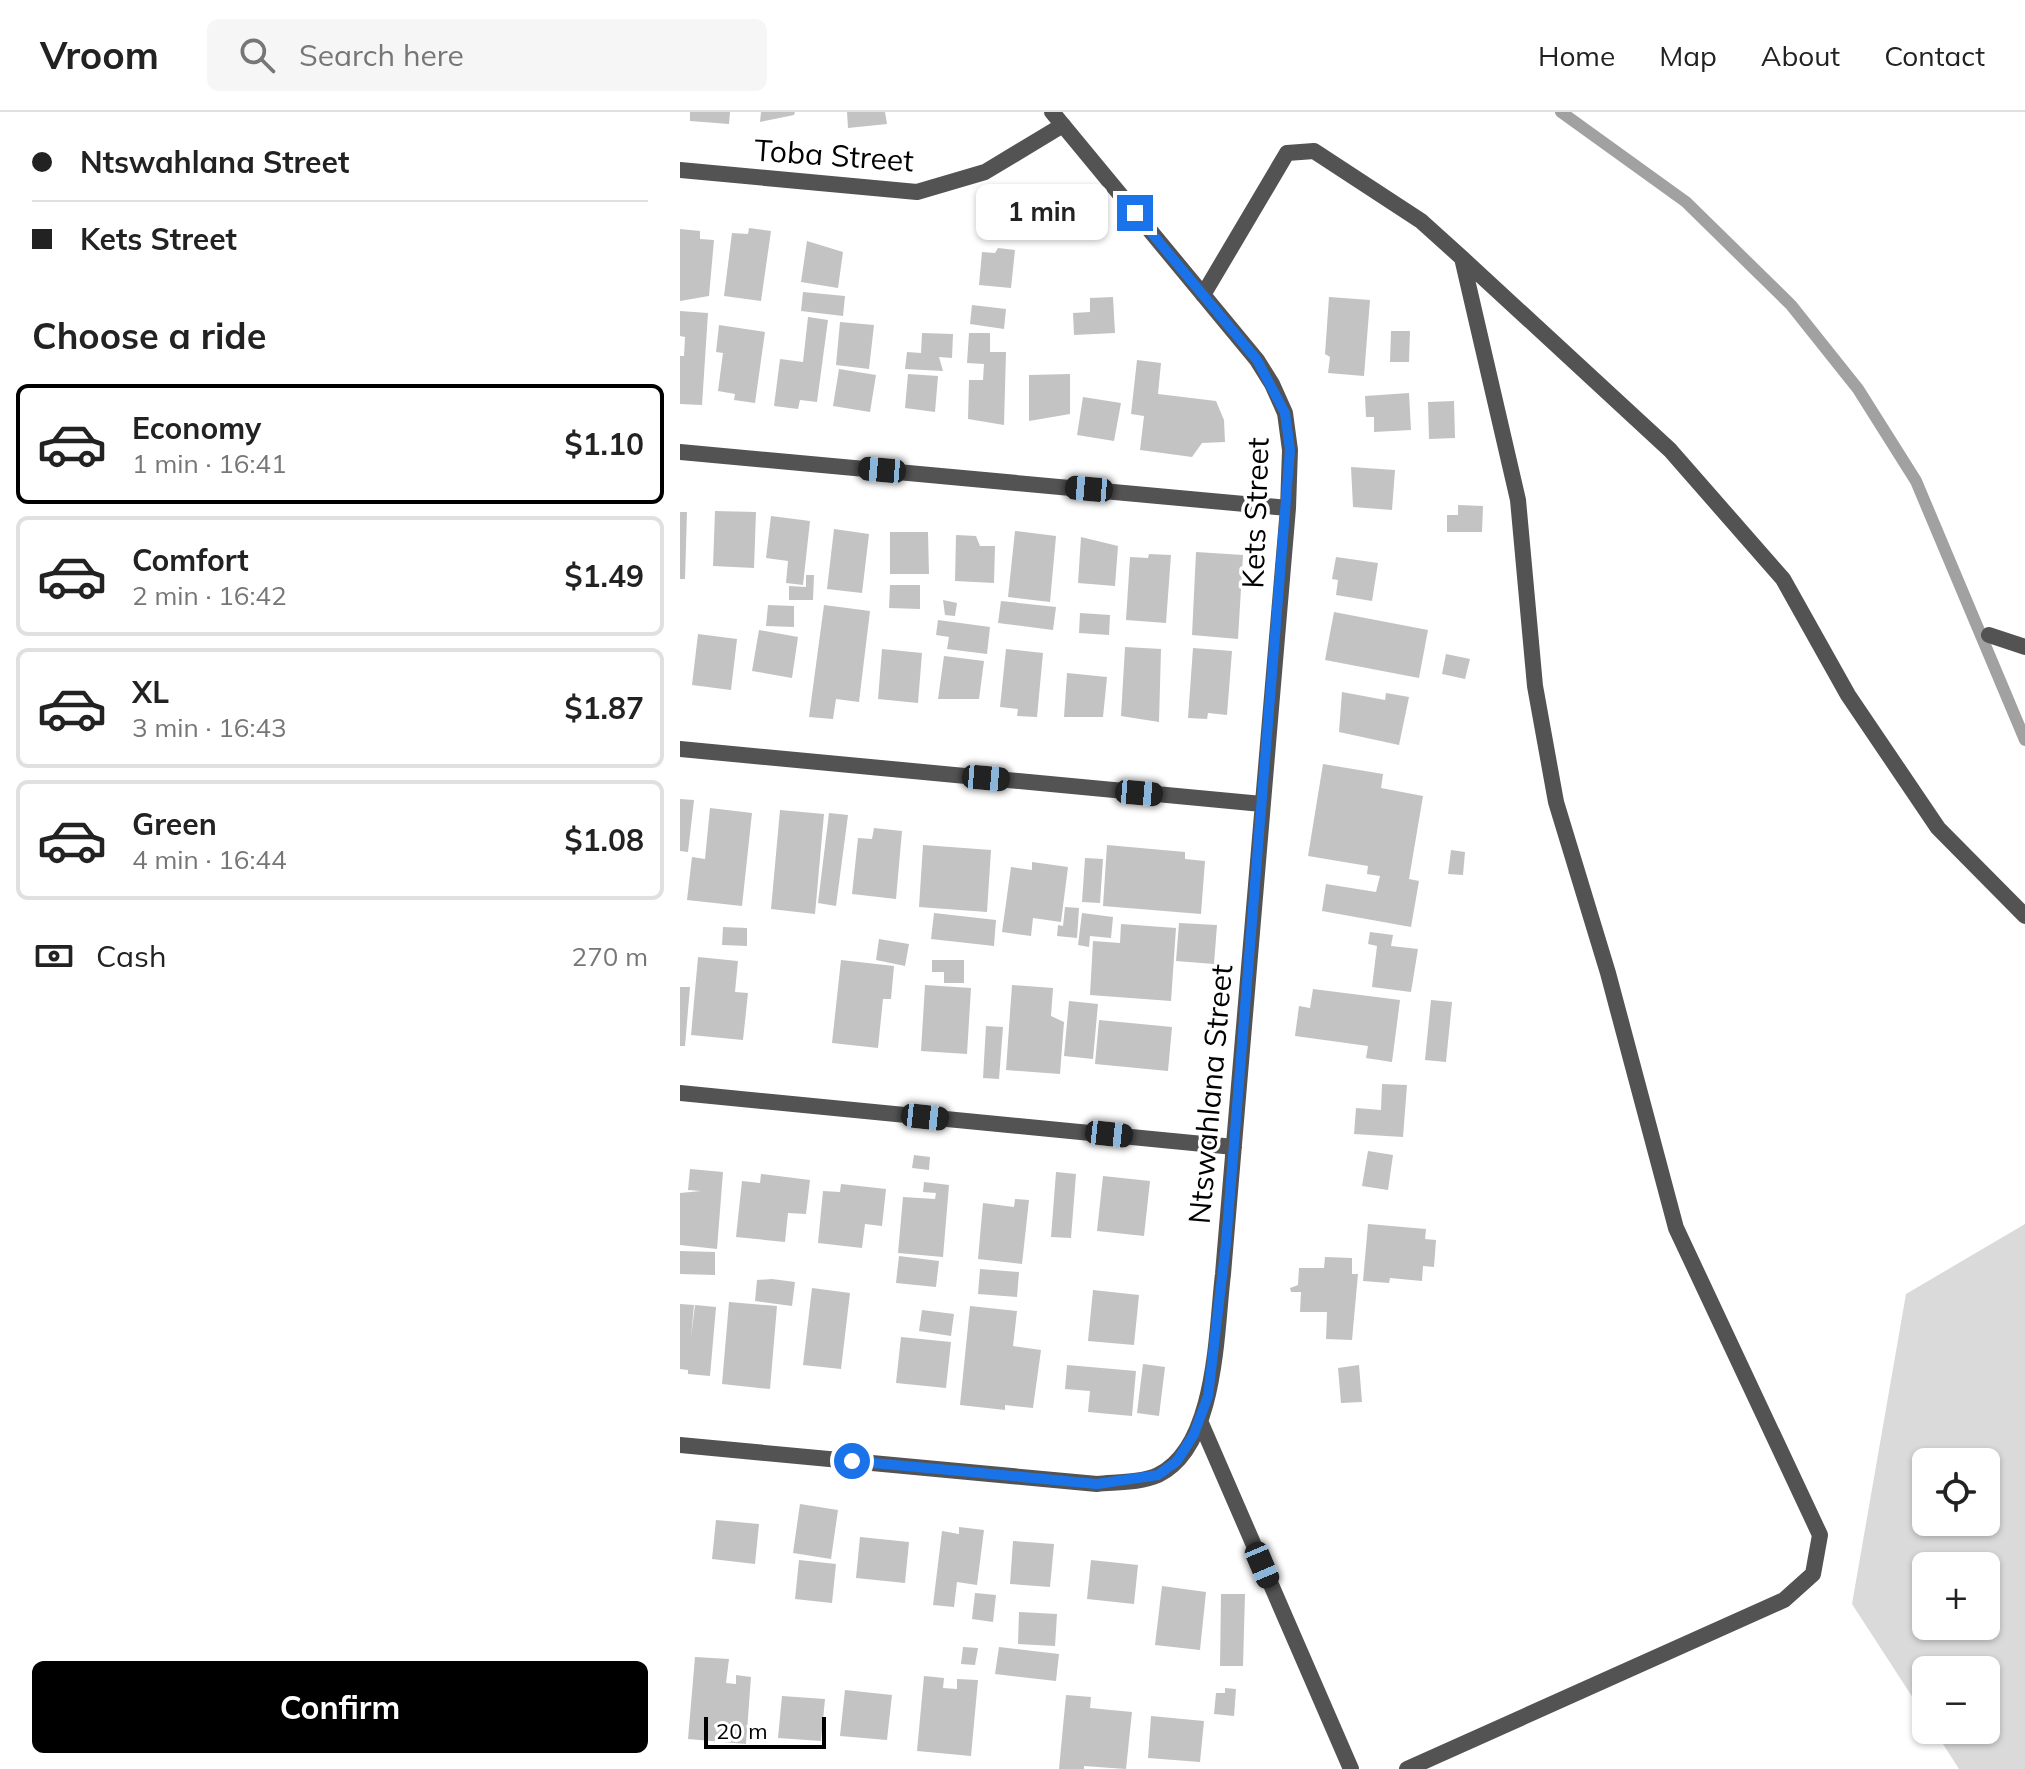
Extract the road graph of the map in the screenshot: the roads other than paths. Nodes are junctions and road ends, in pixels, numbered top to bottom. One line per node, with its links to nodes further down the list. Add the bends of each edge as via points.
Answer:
1 (1058, 119): 2 (street, Toba Street, via 985,172 917,192); 4 (street, Kets Street)
2 (680, 170)
3 (1462, 258): 4 (street, via 1421,221 1314,151 1287,153); 11 (street, via 1670,450 1783,579 1848,695 1938,828); 17 (street, via 1518,500 1535,686 1556,802 1676,1228 1820,1535 1813,1574 1784,1600)
4 (1203, 295): 6 (street, Kets Street, via 1257,360 1285,413)
5 (680, 452): 6 (street)
6 (1288, 508): 10 (street, Kets Street)
7 (1989, 635): 8 (street)
8 (2025, 647)
9 (680, 749): 10 (street)
10 (1262, 804): 13 (street, Ntswahlana Street)
11 (2025, 916)
12 (680, 1093): 13 (street)
13 (1234, 1147): 14 (street, Ntswahlana Street, via 1209,1388)
14 (1200, 1421): 15 (street, Ntswahlana Street, via 1177,1461 1158,1475 1097,1484); 16 (street)
15 (680, 1445)
16 (1351, 1769)
17 (1407, 1769)

